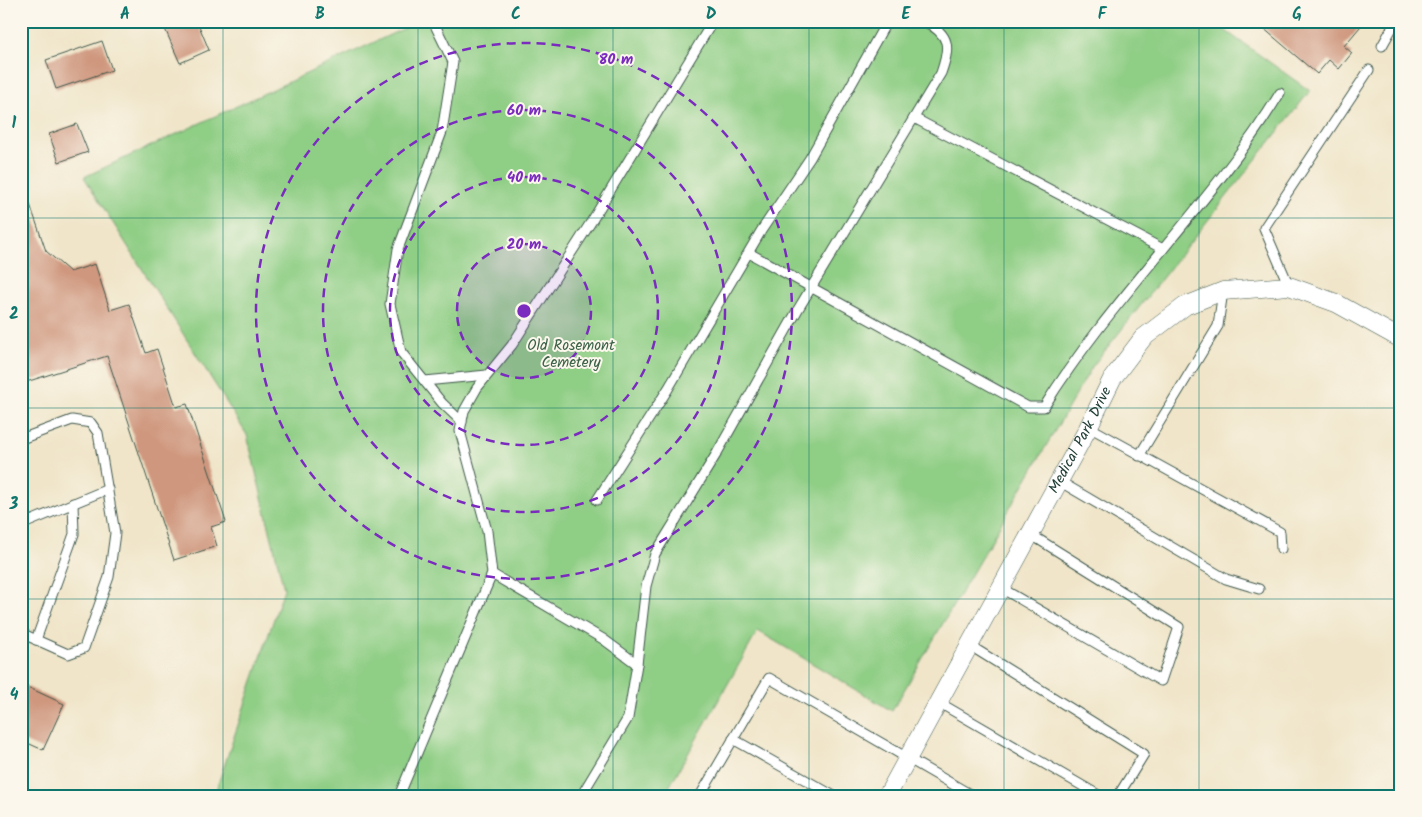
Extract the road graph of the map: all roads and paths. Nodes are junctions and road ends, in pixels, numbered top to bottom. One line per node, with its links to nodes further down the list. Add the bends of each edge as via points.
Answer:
1 (434, 21): 17 (lane, via 452,62 442,132 398,249 390,304 401,352)
2 (713, 21): 16 (lane, via 593,220 512,346)
3 (887, 21): 11 (lane, via 810,158)
4 (924, 21): 9 (lane, via 946,39 948,54 941,73)
5 (1396, 21): 6 (lane)
6 (1382, 46)
7 (1370, 70): 12 (lane, via 1264,228)
8 (1280, 93): 10 (lane, via 1262,123)
9 (914, 118): 10 (lane); 13 (lane)
10 (1164, 250): 13 (lane, via 1077,356 1044,407 1028,407)
11 (749, 253): 13 (lane); 24 (lane)
12 (1289, 286): 14 (street, Medical Park Drive); 15 (street, Medical Park Drive, via 1336,303)
13 (811, 287): 35 (lane, via 717,453 655,554 646,586)
14 (1223, 291): 19 (street, Medical Park Drive, via 1185,306 1143,338 1112,379); 21 (lane, via 1218,326)
15 (1401, 339)
16 (488, 375): 17 (lane); 18 (lane, via 476,388)
17 (425, 382): 18 (lane)
18 (462, 422): 29 (lane, via 460,431 487,531)
19 (1089, 427): 21 (lane); 22 (street, Medical Park Drive)
20 (21, 439): 23 (lane, via 72,420 91,423 98,433)
21 (1139, 456): 28 (lane, via 1280,532)
22 (1059, 481): 27 (street, Medical Park Drive); 31 (lane, via 1226,578)
23 (108, 490): 25 (lane); 33 (lane, via 115,533 109,577 84,648 68,654)
24 (597, 500)
25 (73, 504): 26 (lane); 33 (lane, via 74,534)
26 (21, 525)
27 (1030, 534): 30 (street, Medical Park Drive); 30 (lane, via 1179,627 1161,681)
28 (1281, 549)
29 (492, 574): 35 (lane, via 603,639); 40 (lane)
30 (1000, 588): 34 (street, Medical Park Drive)
31 (1259, 589)
32 (21, 633): 33 (lane)
33 (36, 640)
34 (969, 645): 36 (street, Medical Park Drive); 46 (lane, via 1144,754)
35 (636, 664): 41 (lane, via 628,718)
36 (938, 702): 38 (street, Medical Park Drive); 45 (lane)
37 (734, 739): 38 (lane, via 769,678); 39 (lane); 42 (lane)
38 (906, 759): 43 (street, Medical Park Drive); 44 (lane)
39 (702, 795)
40 (399, 796)
41 (581, 796)
42 (834, 796)
43 (887, 796)
44 (973, 796)
45 (1100, 796)
46 (1118, 796)

